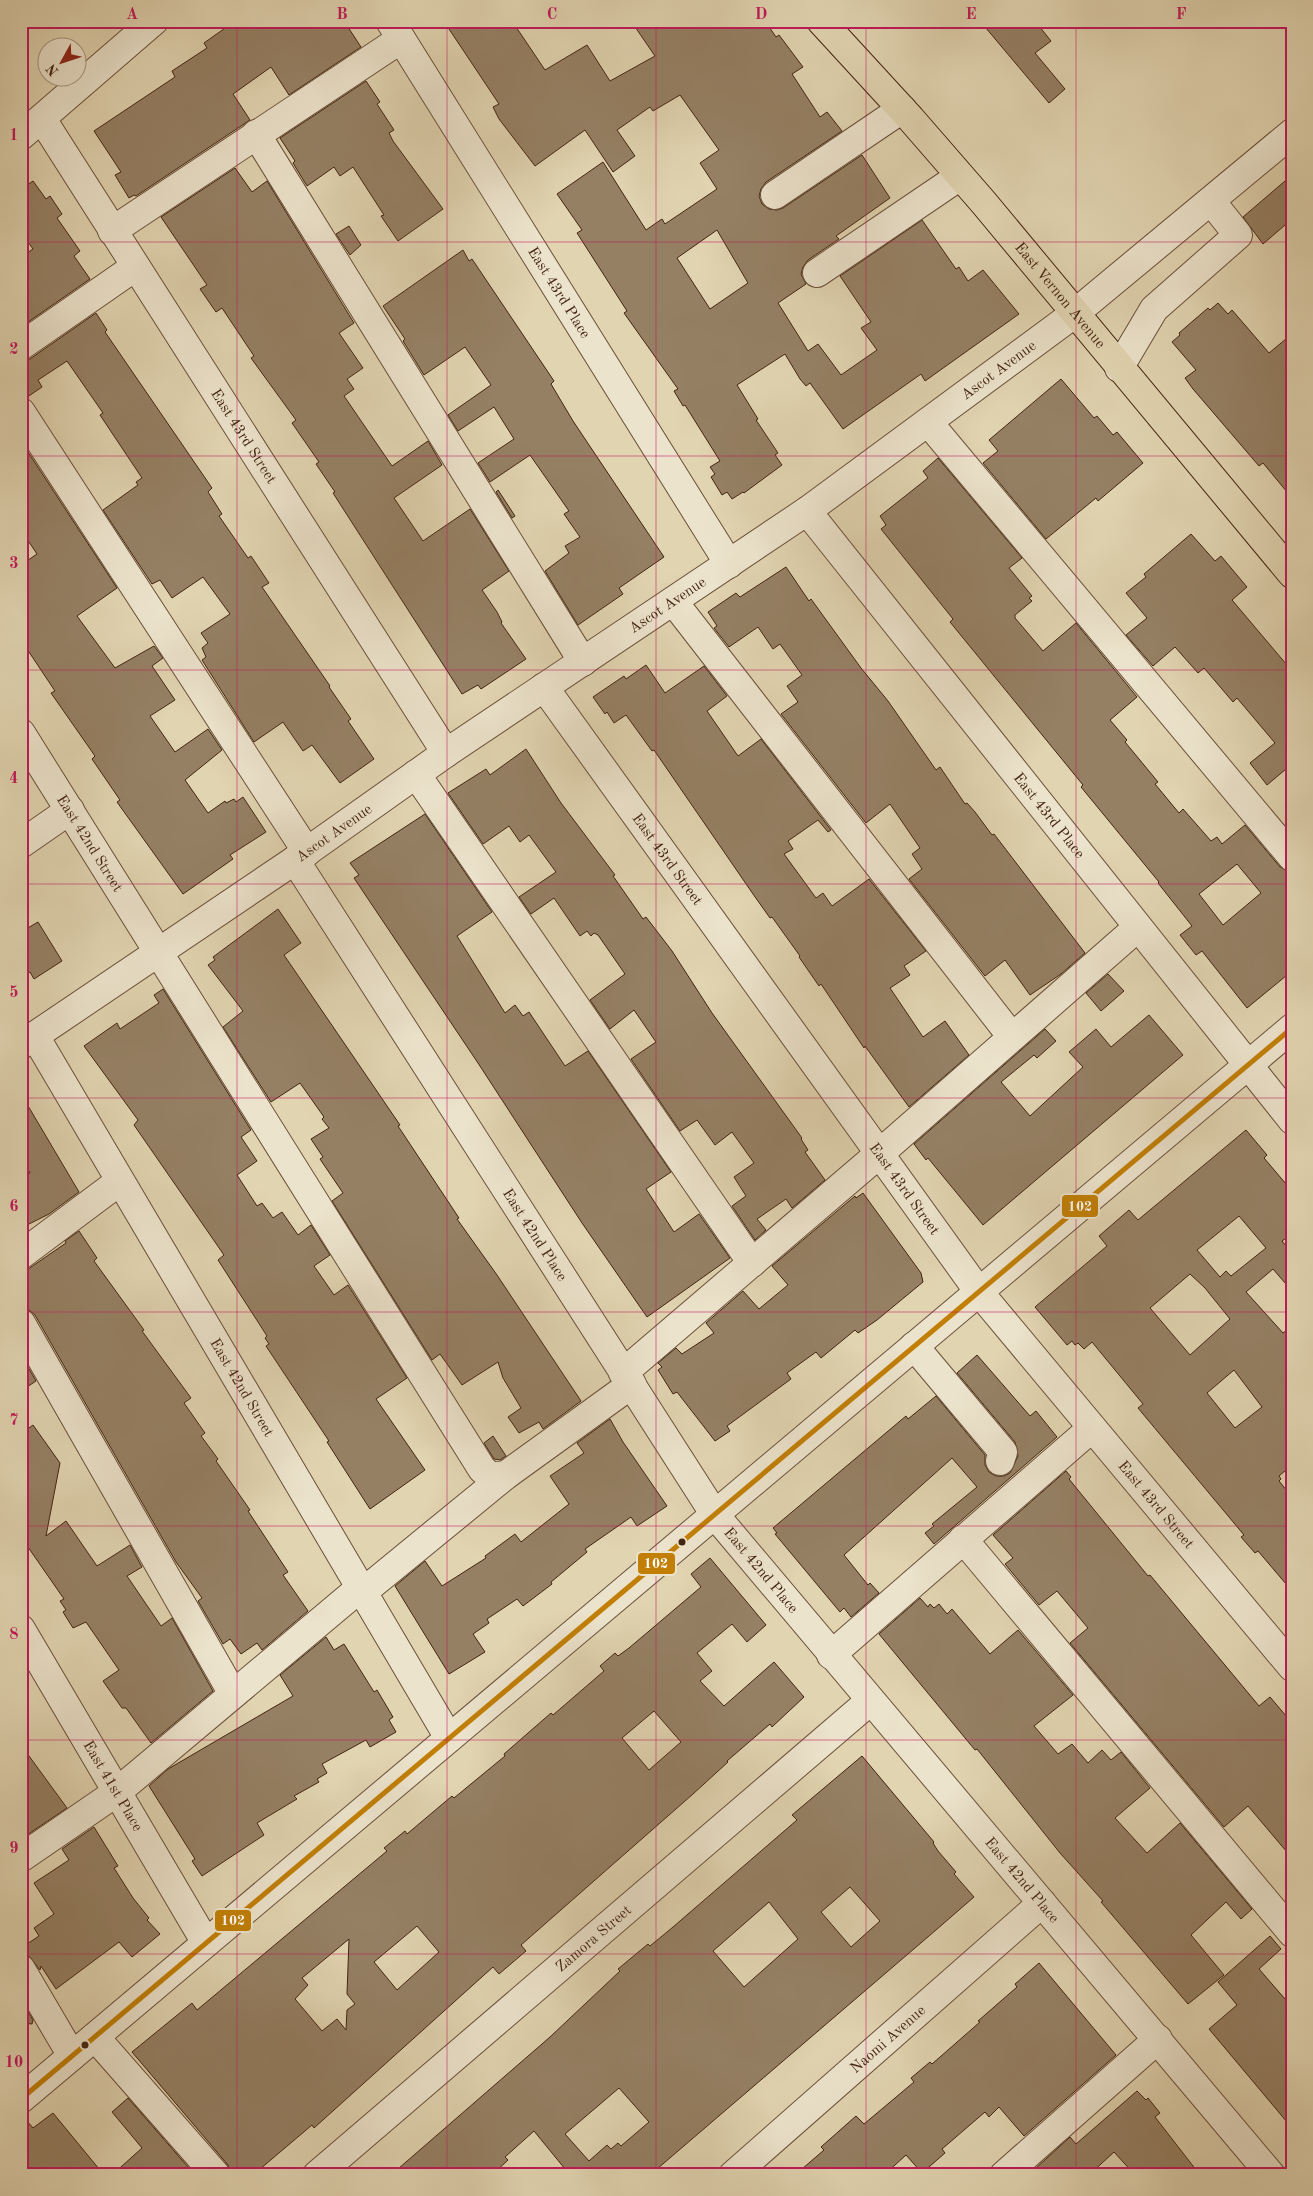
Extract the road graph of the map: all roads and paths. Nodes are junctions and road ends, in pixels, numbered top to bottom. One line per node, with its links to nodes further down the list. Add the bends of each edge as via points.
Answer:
1 (154, 21): 5 (street)
2 (821, 21): 4 (main road, East Vernon Avenue)
3 (395, 30): 7 (street); 20 (street, East 43rd Place)
4 (902, 109): 8 (main road, East Vernon Avenue); 9 (street)
5 (31, 127): 11 (street, East 43rd Street)
6 (1292, 133): 10 (street, Ascot Avenue)
7 (256, 134): 11 (street); 23 (street)
8 (960, 176): 13 (street); 14 (main road, East Vernon Avenue)
9 (775, 195)
10 (1211, 201): 14 (street, Ascot Avenue); 16 (street, via 1238,235 1154,309)
11 (112, 231): 12 (street, East 43rd Street)
12 (136, 267): 15 (street); 26 (street, East 43rd Street)
13 (817, 272)
14 (1074, 314): 16 (main road, East Vernon Avenue); 18 (street, Ascot Avenue)
15 (21, 346)
16 (1119, 368): 21 (main road, East Vernon Avenue)
17 (21, 412): 30 (street, East 42nd Place)
18 (928, 422): 19 (street, Ascot Avenue); 31 (street)
19 (807, 511): 20 (street, Ascot Avenue); 32 (street, East 43rd Place)
20 (729, 564): 22 (street, Ascot Avenue)
21 (1292, 574)
22 (673, 601): 23 (street, Ascot Avenue); 35 (street)
23 (582, 662): 24 (street, Ascot Avenue)
24 (544, 687): 26 (street, Ascot Avenue); 39 (street, East 43rd Street)
25 (21, 733): 28 (street, East 42nd Street)
26 (446, 753): 27 (street, Ascot Avenue)
27 (416, 774): 30 (street, Ascot Avenue); 42 (street)
28 (70, 810): 29 (street); 33 (street, East 42nd Street)
29 (21, 844)
30 (301, 856): 33 (street, Ascot Avenue); 46 (street, East 42nd Place)
31 (1292, 857)
32 (1137, 928): 35 (street); 37 (street, East 43rd Place)
33 (160, 952): 36 (street, Ascot Avenue); 49 (street, East 42nd Street, via 482,1469 491,1477)
34 (1292, 1028): 37 (street)
35 (1012, 1037): 39 (street)
36 (28, 1040): 40 (street, East 42nd Street)
37 (1247, 1066): 38 (street, East 43rd Place); 43 (street)
38 (1292, 1120)
39 (879, 1154): 42 (street); 43 (street, East 43rd Street)
40 (120, 1181): 41 (street); 52 (street, East 42nd Street)
41 (21, 1255)
42 (752, 1263): 46 (street)
43 (978, 1292): 45 (street); 47 (street, East 43rd Street)
44 (21, 1322): 56 (street)
45 (914, 1346): 48 (street, via 1003,1452); 50 (street)
46 (628, 1378): 49 (street); 50 (street, East 42nd Place)
47 (1092, 1428): 51 (street); 55 (street, East 43rd Street)
48 (1000, 1461)
49 (506, 1475): 52 (street)
50 (715, 1515): 54 (street, East 42nd Place); 58 (street)
51 (963, 1539): 54 (street); 62 (street)
52 (361, 1590): 56 (street); 58 (street, East 42nd Street)
53 (21, 1629): 59 (street, East 41st Place)
54 (831, 1655): 57 (street, East 42nd Place)
55 (1292, 1667)
56 (233, 1694): 59 (street)
57 (870, 1701): 61 (street, East 42nd Place); 70 (street, Zamora Street)
58 (449, 1738): 63 (street)
59 (117, 1792): 60 (street); 63 (street, East 41st Place)
60 (21, 1858)
61 (1042, 1903): 66 (street, East 42nd Place); 71 (street, Naomi Avenue)
62 (1292, 1933)
63 (206, 1943): 65 (street)
64 (21, 1968): 67 (street)
65 (95, 2037): 67 (street); 69 (street)
66 (1158, 2039): 72 (street); 73 (street, East 42nd Place)
67 (72, 2056): 68 (street)
68 (21, 2099)
69 (216, 2175)
70 (318, 2175)
71 (733, 2175)
72 (1004, 2175)
73 (1271, 2175)

